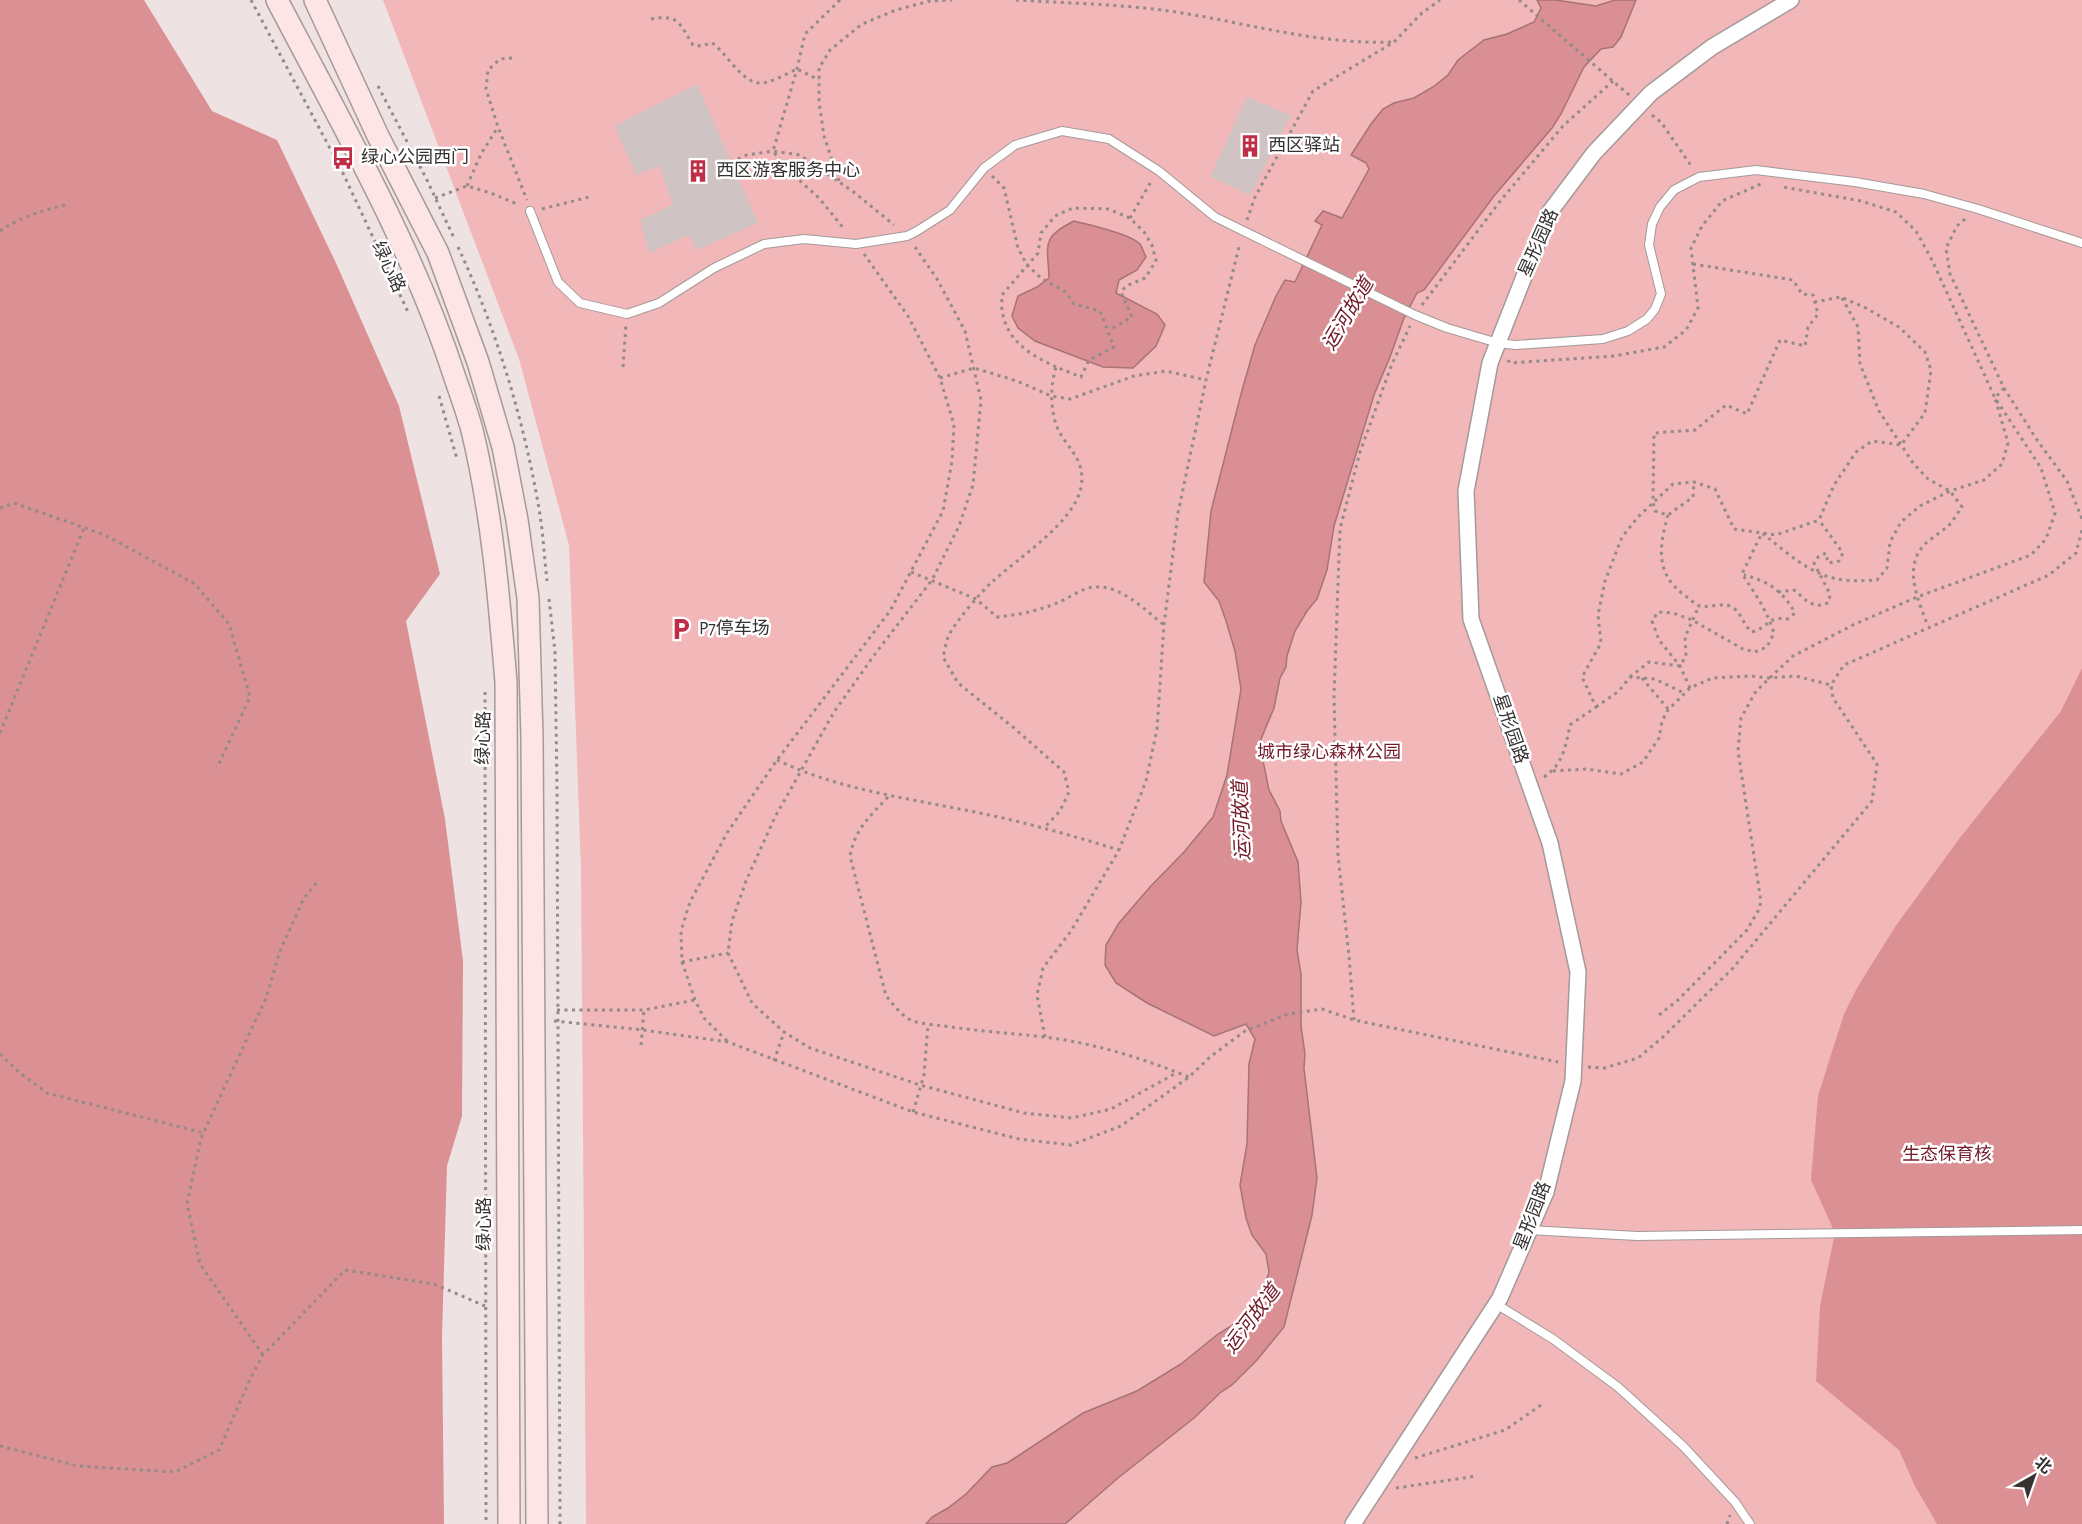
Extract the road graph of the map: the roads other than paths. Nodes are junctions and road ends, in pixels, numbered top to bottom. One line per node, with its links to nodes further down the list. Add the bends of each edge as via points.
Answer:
1 (277, 0): 10 (main road, 绿心路, via 405,251 442,337 472,429 489,511 506,682)
2 (315, 0): 11 (main road, via 438,253 478,362 503,447 517,520 528,598 532,748)
3 (1791, 0): 6 (street, 星形园路, via 1712,47 1652,93 1594,153 1549,213)
4 (530, 211): 6 (lane, via 558,282 580,303 627,314 659,303 714,268 764,244 804,239 856,244 907,236 950,210 984,168 1015,145 1062,131 1109,139 1159,171 1215,217 1415,314)
5 (2082, 243): 6 (lane, via 1978,208 1855,182 1756,170 1699,177 1674,190 1652,224 1649,246 1661,294 1647,319 1628,331 1603,339)
6 (1498, 343): 7 (street, 星形园路, via 1490,363 1466,491 1471,619 1550,843 1578,972 1573,1081 1546,1192)
7 (1529, 1230): 8 (lane, via 1637,1236); 9 (street, 星形园路)
8 (2082, 1230)
9 (1496, 1304): 12 (street, 星形园路); 13 (lane, via 1553,1339 1618,1387 1683,1446)
10 (509, 1524)
11 (537, 1524)
12 (1353, 1524)
13 (1750, 1524)

